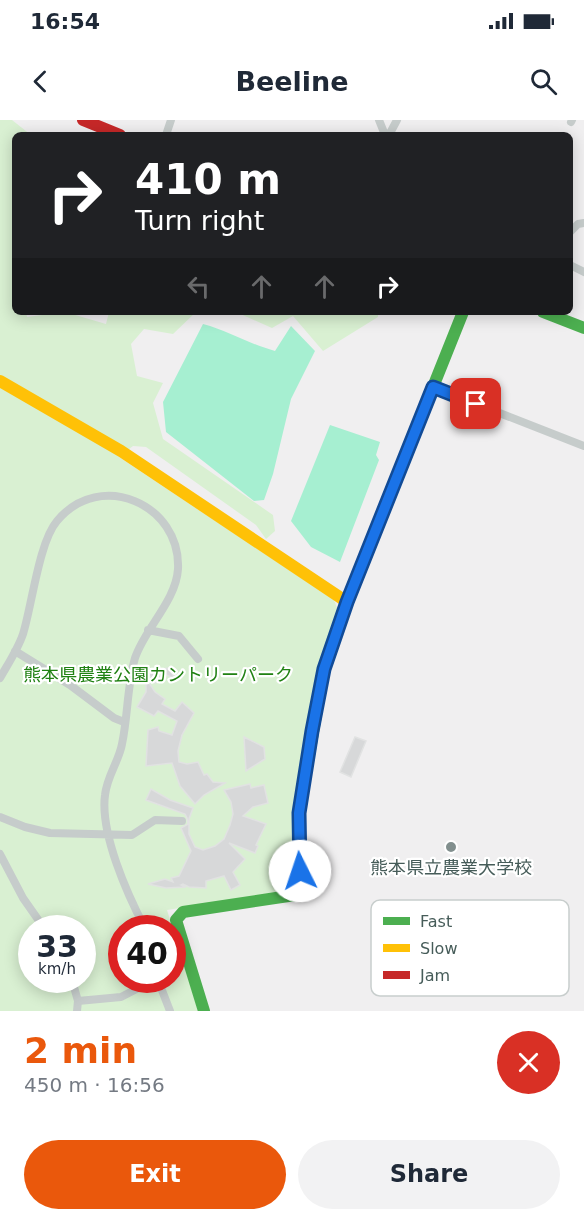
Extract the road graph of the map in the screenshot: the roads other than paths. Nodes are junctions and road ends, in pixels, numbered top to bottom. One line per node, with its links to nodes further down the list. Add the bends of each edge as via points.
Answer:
1 (83, 120): 2 (main road)
2 (113, 132)
3 (462, 315): 7 (main road)
4 (551, 315): 5 (main road)
5 (584, 328)
6 (0, 381): 9 (main road, via 121,451)
7 (433, 387): 8 (street); 9 (main road)
8 (584, 446)
9 (347, 602): 27 (main road, via 324,669 301,801 298,848 302,894 183,912 176,920)
10 (148, 630): 11 (street, via 174,587 178,569 176,549 168,531 132,499 114,494 93,496 73,505 55,522); 12 (street, via 179,636); 14 (street, via 135,658)
11 (15, 651): 13 (street); 14 (street)
12 (198, 659)
13 (0, 678)
14 (124, 722): 17 (street, via 122,745 104,798)
15 (0, 817): 17 (street, via 51,833)
16 (182, 821): 17 (street, via 155,820 132,835)
17 (109, 834): 20 (street)
18 (0, 854): 19 (street)
19 (35, 915)
20 (138, 915)
21 (76, 993): 24 (street)
22 (129, 993): 24 (street)
23 (162, 993): 26 (street)
24 (78, 1001): 25 (street)
25 (77, 1011)
26 (170, 1011)
27 (204, 1011)

